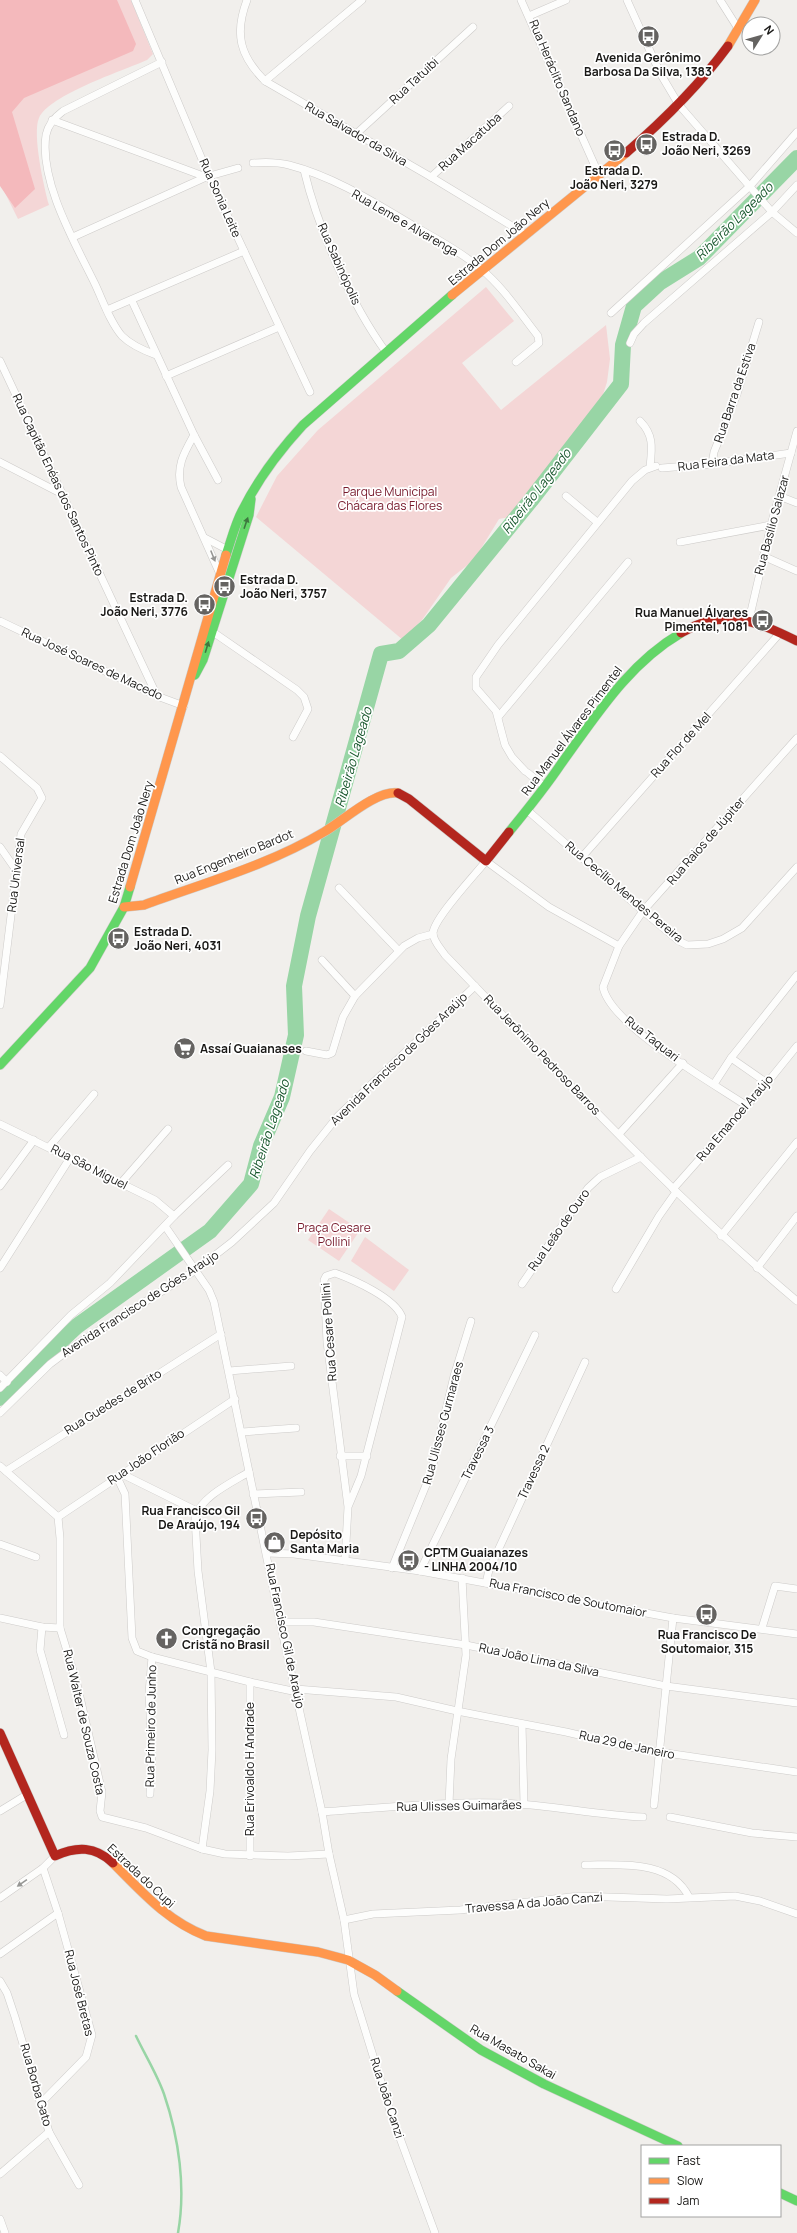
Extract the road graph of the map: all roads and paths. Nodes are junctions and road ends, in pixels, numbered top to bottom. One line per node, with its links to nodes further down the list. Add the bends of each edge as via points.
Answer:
1 (135, 0): 12 (street, Rua Sonia Leite)
2 (247, 0): 13 (street, Rua Salvador da Silva, via 241,16 240,36 243,53 251,67)
3 (362, 0): 13 (street)
4 (521, 0): 9 (street)
5 (566, 0): 9 (street, Rua Heráclito Sandano)
6 (628, 0): 14 (street, via 660,73)
7 (720, 0): 11 (street)
8 (755, 0): 11 (street, Estrada Dom João Nery)
9 (529, 16): 22 (street, Rua Heráclito Sandano)
10 (473, 27): 18 (street, Rua Tatuibi)
11 (739, 30): 14 (street, Estrada Dom João Nery, via 715,64)
12 (162, 62): 16 (street, via 72,106); 23 (street, Rua Sonia Leite)
13 (265, 81): 18 (street, Rua Salvador da Silva)
14 (679, 105): 22 (street, Estrada Dom João Nery); 26 (street)
15 (510, 106): 24 (street, Rua Macatuba)
16 (52, 120): 23 (street); 30 (street, via 46,140 50,177 64,220)
17 (797, 132): 26 (street)
18 (356, 134): 24 (street, Rua Salvador da Silva)
19 (253, 163): 21 (street, Rua Leme e Alvarenga, via 275,162)
20 (238, 168): 23 (street)
21 (304, 170): 32 (street, Rua Leme e Alvarenga, via 370,200 441,241); 39 (street, Rua Sabinópolis, via 313,205 353,296 372,333)
22 (599, 175): 29 (street, Estrada Dom João Nery)
23 (207, 177): 30 (street); 31 (street, Rua Sonia Leite)
24 (431, 177): 29 (street, Rua Salvador da Silva)
25 (797, 185): 27 (street)
26 (752, 189): 27 (street); 35 (street)
27 (772, 212): 28 (street); 38 (street, via 644,323)
28 (797, 233)
29 (525, 234): 32 (street, Estrada Dom João Nery)
30 (73, 237): 34 (street)
31 (244, 251): 33 (street); 37 (street, Rua Sonia Leite)
32 (482, 270): 39 (street, Estrada Dom João Nery); 42 (street, Rua Leme e Alvarenga, via 538,336 539,343)
33 (132, 301): 34 (street); 40 (street)
34 (107, 310): 40 (street, via 123,337)
35 (611, 313)
36 (759, 322): 50 (street, Rua Barra da Estiva)
37 (279, 327): 43 (street); 44 (street, Rua Sonia Leite)
38 (630, 343)
39 (386, 352): 54 (street, Estrada Dom João Nery, via 303,425 269,465)
40 (156, 355): 43 (street)
41 (0, 361): 53 (street, Rua Capitão Enéas dos Santos Pinto)
42 (516, 362)
43 (166, 376): 47 (street)
44 (310, 392)
45 (640, 420): 51 (street, via 651,436)
46 (797, 432): 48 (street, Rua Basílio Salazar)
47 (194, 435): 52 (street); 60 (street, via 182,457 178,475)
48 (791, 453): 50 (street, Rua Feira da Mata); 56 (street, Rua Basílio Salazar)
49 (0, 462): 53 (street)
50 (712, 464): 51 (street, Rua Feira da Mata)
51 (656, 467): 58 (street, via 632,481)
52 (218, 480)
53 (62, 494): 72 (street, Rua Capitão Enéas dos Santos Pinto)
54 (251, 496): 62 (street, Estrada Dom João Nery, via 241,512); 69 (street, Estrada Dom João Nery, one-way to 54, via 249,515)
55 (566, 496): 58 (street)
56 (779, 496): 57 (street); 59 (street, Rua Basílio Salazar)
57 (797, 503)
58 (597, 522): 74 (street, via 476,676 476,688)
59 (771, 525): 61 (street); 63 (street, Rua Basílio Salazar)
60 (205, 538): 62 (street); 66 (street, one-way to 66)
61 (680, 542)
62 (228, 550): 66 (street, Estrada Dom João Nery)
63 (763, 556): 65 (street); 68 (street, Rua Basílio Salazar)
64 (628, 562): 74 (street)
65 (797, 570)
66 (220, 574): 69 (street, Estrada Dom João Nery)
67 (0, 620): 72 (street, Rua José Soares de Macedo)
68 (749, 620): 70 (street, Rua Manuel Álvares Pimentel); 78 (street, Rua Manuel Álvares Pimentel, via 717,619 703,623 673,636 656,648 643,659 607,702)
69 (208, 629): 73 (street, Estrada Dom João Nery, via 203,660 191,683); 75 (street, via 304,697 308,709)
70 (780, 633): 71 (street, Rua Manuel Álvares Pimentel); 81 (street, Rua Flor de Mel)
71 (797, 641)
72 (157, 696): 73 (street, Rua José Soares de Macedo)
73 (184, 706): 86 (street, Estrada Dom João Nery)
74 (499, 716): 78 (street, via 505,745 512,757)
75 (293, 737)
76 (797, 738): 87 (street, Rua Raios de Júpiter)
77 (0, 756): 84 (street, Rua Universal, via 37,788 42,798 21,834)
78 (545, 787): 79 (street, Rua Manuel Álvares Pimentel)
79 (527, 810): 81 (street, Rua Cecílio Mendes Pereira); 82 (street, Rua Manuel Álvares Pimentel)
80 (0, 847): 84 (street)
81 (582, 857): 87 (street, Rua Cecílio Mendes Pereira)
82 (486, 861): 86 (street, Rua Engenheiro Bardot, via 409,798 393,793 376,799 320,834 274,856 144,905); 88 (street, Rua Manuel Álvares Pimentel, via 440,918); 89 (street, via 549,907)
83 (797, 867): 87 (street, Rua Cecílio Mendes Pereira, via 742,928 708,944 687,945)
84 (16, 870): 93 (street, Rua Universal)
85 (339, 888): 90 (street)
86 (124, 907): 103 (street, Estrada Dom João Nery, via 94,962)
87 (643, 912): 89 (street, Rua Raios de Júpiter)
88 (433, 934): 90 (street, via 410,942); 96 (street, Rua Jerônimo Pedroso Barros, via 445,955)
89 (619, 946): 102 (street, Rua Taquari, via 604,980 603,987 607,998 635,1028)
90 (398, 950): 97 (street)
91 (0, 960): 93 (street)
92 (322, 960): 97 (street)
93 (5, 967): 95 (street, Rua Universal)
94 (797, 975): 101 (street)
95 (2, 976): 98 (street, Rua Universal)
96 (476, 986): 110 (street, Rua Jerônimo Pedroso Barros); 126 (street, Avenida Francisco de Góes Araújo, via 338,1116 274,1203 232,1242)
97 (355, 996): 100 (street, via 343,1016 332,1053 327,1055)
98 (0, 1005)
99 (797, 1046): 104 (street, Rua Emanoel Araújo)
100 (306, 1051)
101 (731, 1058): 104 (street); 105 (street)
102 (683, 1063): 105 (street, Rua Taquari); 110 (street)
103 (0, 1065)
104 (767, 1083): 107 (street, Rua Emanoel Araújo)
105 (714, 1084): 107 (street, Rua Taquari)
106 (94, 1094): 113 (street)
107 (747, 1106): 119 (street, Rua Emanoel Araújo)
108 (0, 1124): 111 (street, Rua São Miguel)
109 (168, 1129): 117 (street)
110 (619, 1134): 114 (street, Rua Jerônimo Pedroso Barros)
111 (34, 1140): 113 (street, Rua São Miguel); 118 (street)
112 (797, 1142): 123 (street)
113 (49, 1146): 115 (street, Rua São Miguel)
114 (641, 1157): 119 (street, Rua Jerônimo Pedroso Barros); 127 (street, Rua Leão de Ouro, via 600,1177 588,1188)
115 (70, 1158): 117 (street, Rua São Miguel); 124 (street)
116 (228, 1165): 120 (street, Avenida Francisco de Góes Araújo)
117 (121, 1183): 120 (street, Rua São Miguel, via 155,1200)
118 (0, 1186)
119 (674, 1191): 123 (street, Rua Jerônimo Pedroso Barros); 128 (street, Rua Emanoel Araújo)
120 (174, 1216): 122 (street, Avenida Francisco de Góes Araújo)
121 (797, 1216): 125 (street)
122 (165, 1226): 126 (street, Rua Francisco Gil de Araújo); 137 (street, Avenida Francisco de Góes Araújo, via 110,1283 71,1315)
123 (721, 1236): 125 (street, Rua Jerônimo Pedroso Barros)
124 (0, 1268)
125 (757, 1268): 129 (street, Rua Jerônimo Pedroso Barros)
126 (196, 1270): 131 (street, Rua Francisco Gil de Araújo, via 214,1302); 140 (street, Avenida Francisco de Góes Araújo, via 74,1346 50,1364)
127 (522, 1284)
128 (616, 1289)
129 (797, 1301)
130 (472, 1321): 157 (street, Rua Ulisses Gurmaraes, via 454,1376 431,1474)
131 (221, 1334): 135 (street, Rua Francisco Gil de Araújo); 145 (street, Rua Guedes de Brito)
132 (535, 1334): 158 (street, Travessa 3)
133 (585, 1362): 160 (street, Travessa 2, via 489,1570)
134 (291, 1366): 135 (street)
135 (229, 1371): 139 (street, Rua Francisco Gil de Araújo)
136 (0, 1375): 137 (street)
137 (7, 1382): 138 (street, Avenida Francisco de Góes Araújo)
138 (0, 1388)
139 (235, 1399): 142 (street, Rua Francisco Gil de Araújo); 147 (street, Rua João Florião)
140 (0, 1413)
141 (296, 1428): 142 (street)
142 (242, 1432): 146 (street, Rua Francisco Gil de Araújo)
143 (340, 1456): 144 (street); 144 (street, Rua Cesare Pollini, via 327,1342 324,1280 326,1276 335,1273 351,1279 396,1305 402,1317); 150 (street, Rua Cesare Pollini)
144 (367, 1456): 150 (street, Rua Cesare Pollini)
145 (3, 1468): 152 (street)
146 (249, 1472): 149 (street, Rua Francisco Gil de Araújo); 151 (street, via 227,1485)
147 (120, 1475): 151 (street); 152 (street, Rua João Florião); 170 (street, Rua 29 de Janeiro, via 126,1502 133,1645 137,1651)
148 (301, 1492): 149 (street)
149 (254, 1494): 154 (street, Rua Francisco Gil de Araújo)
150 (348, 1507): 156 (street, Rua Cesare Pollini)
151 (197, 1511): 171 (street, via 194,1524)
152 (58, 1517): 167 (street)
153 (0, 1544): 155 (street)
154 (267, 1553): 156 (street, Rua Francisco de Soutomaior); 164 (street, Rua Francisco Gil de Araújo)
155 (36, 1557)
156 (345, 1561): 157 (street, Rua Francisco de Soutomaior)
157 (392, 1568): 158 (street, Rua Francisco de Soutomaior)
158 (420, 1571): 159 (street, Rua Francisco de Soutomaior)
159 (462, 1578): 160 (street, Rua Francisco de Soutomaior); 169 (street)
160 (486, 1583): 163 (street, Rua Francisco de Soutomaior)
161 (797, 1589): 166 (street, via 775,1586)
162 (0, 1618): 165 (street)
163 (673, 1618): 166 (street, Rua Francisco de Soutomaior); 173 (street)
164 (280, 1622): 169 (street, Rua João Lima da Silva, via 314,1622); 174 (street, Rua Francisco Gil de Araújo)
165 (42, 1627): 167 (street); 179 (street, via 40,1650)
166 (762, 1628): 168 (street, Rua Francisco de Soutomaior)
167 (61, 1632): 192 (street, Rua Walter de Souza Costa, via 77,1684 102,1792 101,1815 105,1819 146,1828)
168 (797, 1634)
169 (466, 1645): 173 (street, Rua João Lima da Silva); 176 (street)
170 (152, 1657): 171 (street, Rua 29 de Janeiro); 183 (street, Rua Primeiro de Junho, via 149,1693 152,1755)
171 (211, 1672): 172 (street, Rua 29 de Janeiro); 192 (street, via 210,1791)
172 (250, 1682): 174 (street, Rua 29 de Janeiro); 195 (street, Rua Erivoaldo H Andrade)
173 (666, 1686): 175 (street, Rua João Lima da Silva); 180 (street)
174 (297, 1690): 176 (street, Rua 29 de Janeiro, via 396,1696); 188 (street, Rua Francisco Gil de Araújo)
175 (797, 1703)
176 (458, 1711): 177 (street, Rua 29 de Janeiro); 184 (street, via 451,1759)
177 (522, 1724): 180 (street, Rua 29 de Janeiro); 185 (street)
178 (0, 1733): 182 (street)
179 (64, 1735)
180 (661, 1753): 181 (street, Rua 29 de Janeiro); 186 (street)
181 (797, 1772)
182 (28, 1794): 187 (street); 194 (street)
183 (150, 1794)
184 (449, 1804): 185 (street, Rua Ulisses Guimarães); 188 (street, Rua Ulisses Guimarães)
185 (524, 1804): 189 (street, Rua Ulisses Guimarães, via 599,1815)
186 (654, 1805)
187 (0, 1811)
188 (322, 1812): 193 (street, Rua Francisco Gil de Araújo)
189 (643, 1817)
190 (670, 1817): 191 (street, via 752,1833)
191 (797, 1837)
192 (202, 1848): 195 (street, Rua Walter de Souza Costa, via 224,1854)
193 (329, 1854): 195 (street, Rua Walter de Souza Costa); 202 (street, Rua Francisco Gil de Araújo)
194 (55, 1856): 197 (street, Estrada do Cupi); 204 (street, Estrada do Cupi, via 70,1849 84,1848 101,1853 157,1908 178,1925 193,1932 318,1952)
195 (250, 1856)
196 (585, 1865): 198 (street, via 632,1866 657,1870 677,1881)
197 (43, 1868): 199 (street, Estrada do Cupi, one-way to 199); 200 (street, Rua José Bretas)
198 (689, 1897): 201 (street, Travessa A da João Canzi, via 721,1895 748,1898); 202 (street, Travessa A da João Canzi, via 667,1899 579,1896 460,1910 373,1914)
199 (0, 1898)
200 (58, 1913): 203 (street); 206 (street, Rua José Bretas, via 92,2035 86,2057)
201 (797, 1914)
202 (344, 1920): 204 (street, Rua Francisco Gil de Araújo)
203 (0, 1954)
204 (348, 1960): 208 (street, Rua Masato Sakai, via 375,1975 438,2021 488,2053 544,2084); 215 (street, Rua João Canzi, via 354,1994 390,2111)
205 (0, 1981): 206 (street, Rua Borba Gato, via 7,1993)
206 (42, 2102): 207 (street, Rua Borba Gato)
207 (49, 2132): 209 (street); 210 (street, Rua Borba Gato)
208 (676, 2145)
209 (0, 2174)
210 (79, 2185)
211 (781, 2193): 212 (street)
212 (797, 2201)
213 (0, 2219): 214 (street)
214 (5, 2233)
215 (435, 2233)

